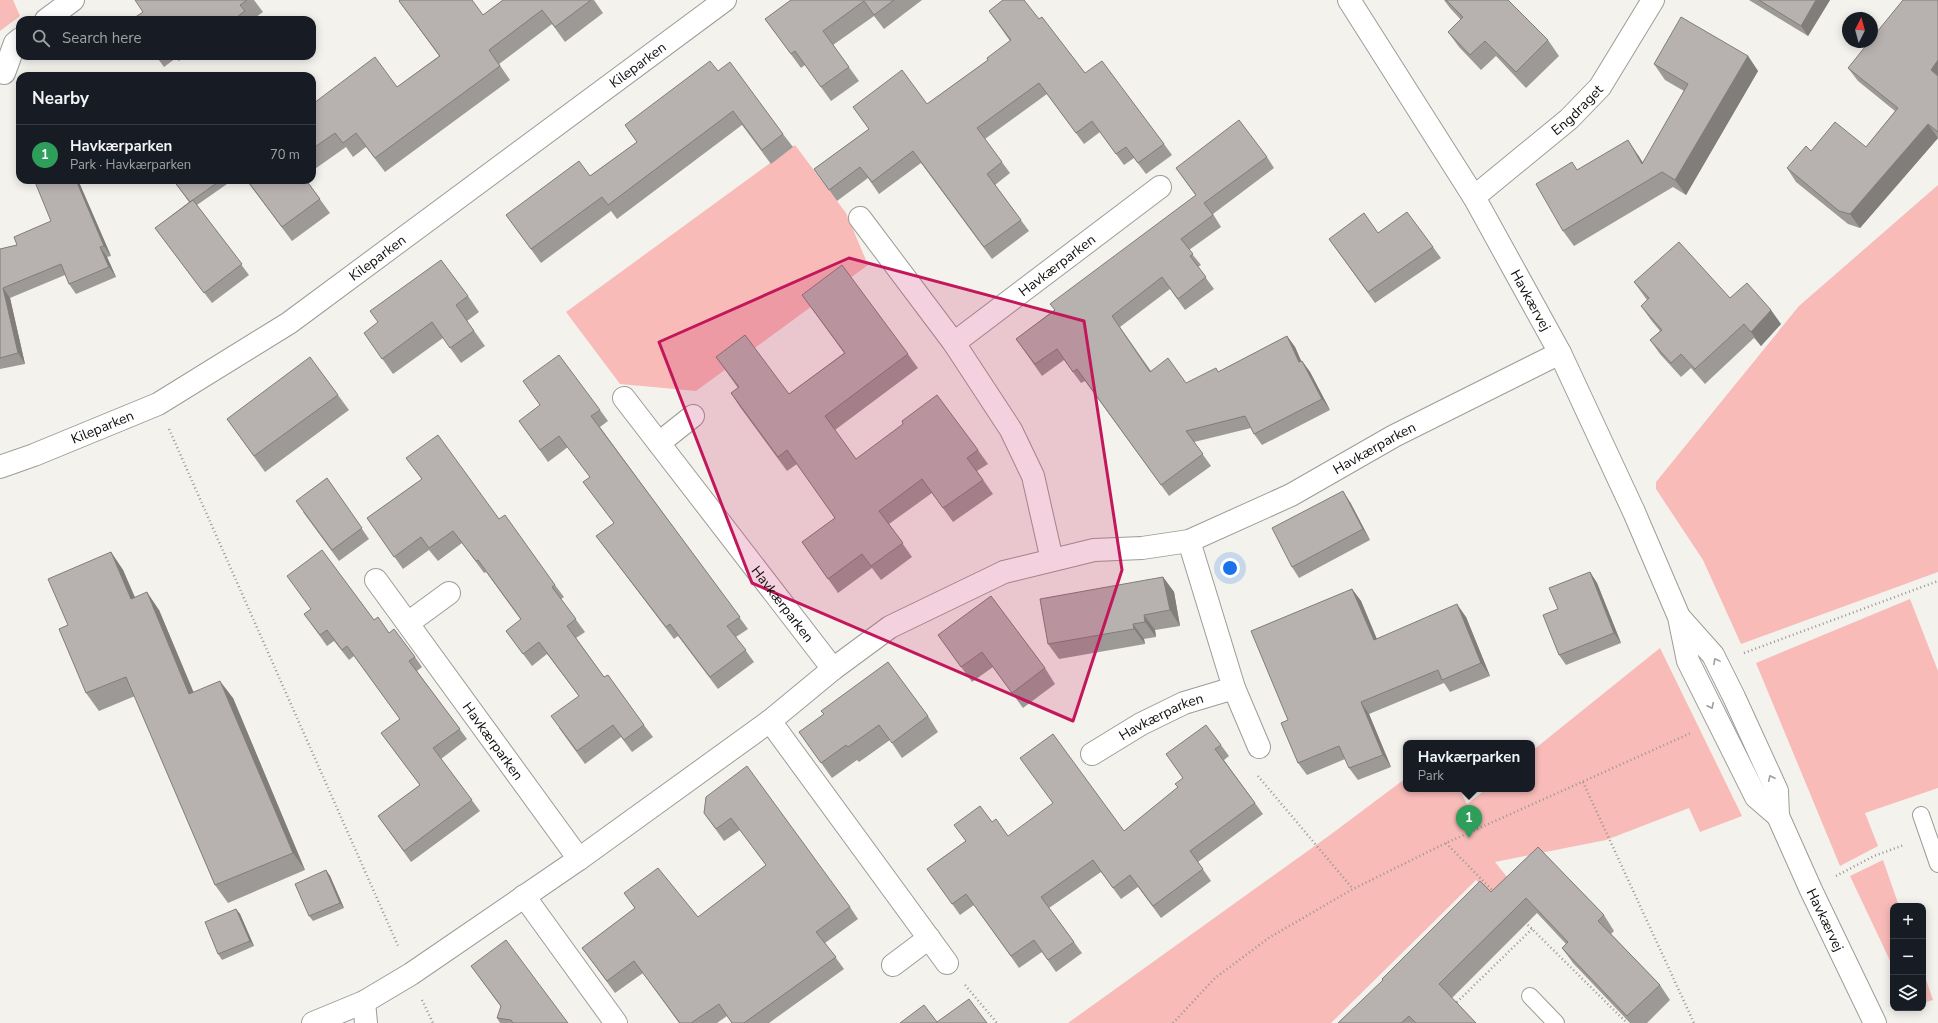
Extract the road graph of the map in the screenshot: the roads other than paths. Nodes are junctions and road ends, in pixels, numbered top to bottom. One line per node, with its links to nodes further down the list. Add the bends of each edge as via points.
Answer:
1 (73, 0): 5 (street)
2 (725, 0): 16 (street, Kileparken, via 289,323 158,404)
3 (1349, 0): 9 (street, Havkærvej)
4 (1653, 0): 9 (street, Engdraget, via 1600,87 1569,119)
5 (51, 16)
6 (16, 42): 7 (street)
7 (4, 73)
8 (1160, 187): 11 (street, Havkærparken)
9 (1474, 197): 12 (street, Havkærvej)
10 (860, 218): 11 (street)
11 (954, 343): 18 (street, via 1011,430 1033,476)
12 (1560, 353): 17 (street, Havkærparken, via 1394,436 1291,495); 39 (street, Havkærvej, via 1680,617 1713,655 1734,697 1777,791 1778,816)
13 (624, 398): 15 (street, Havkærparken)
14 (693, 416): 15 (street)
15 (659, 443): 22 (street, Havkærparken)
16 (0, 467)
17 (1189, 541): 18 (street, Havkærparken, via 1142,548 1094,550); 23 (street)
18 (1052, 560): 22 (street, Havkærparken, via 1004,572 890,627)
19 (376, 580): 21 (street, Havkærparken)
20 (449, 593): 21 (street)
21 (408, 623): 28 (street, Havkærparken)
22 (833, 670): 24 (street, Havkærparken)
23 (1234, 688): 25 (street); 26 (street, Havkærparken, via 1184,703 1141,724)
24 (770, 721): 28 (street, Havkærparken); 31 (street)
25 (1259, 747)
26 (1092, 754)
27 (1921, 815): 29 (lane)
28 (579, 859): 30 (street, Havkærparken)
29 (1938, 864)
30 (524, 896): 35 (street, Havkærparken, via 411,974); 37 (street)
31 (928, 938): 32 (street); 33 (street)
32 (947, 963)
33 (893, 965)
34 (1530, 996): 38 (lane)
35 (365, 1013): 36 (street, Havkærparken)
36 (314, 1023)
37 (616, 1023)
38 (1556, 1023)
39 (1875, 1023)

